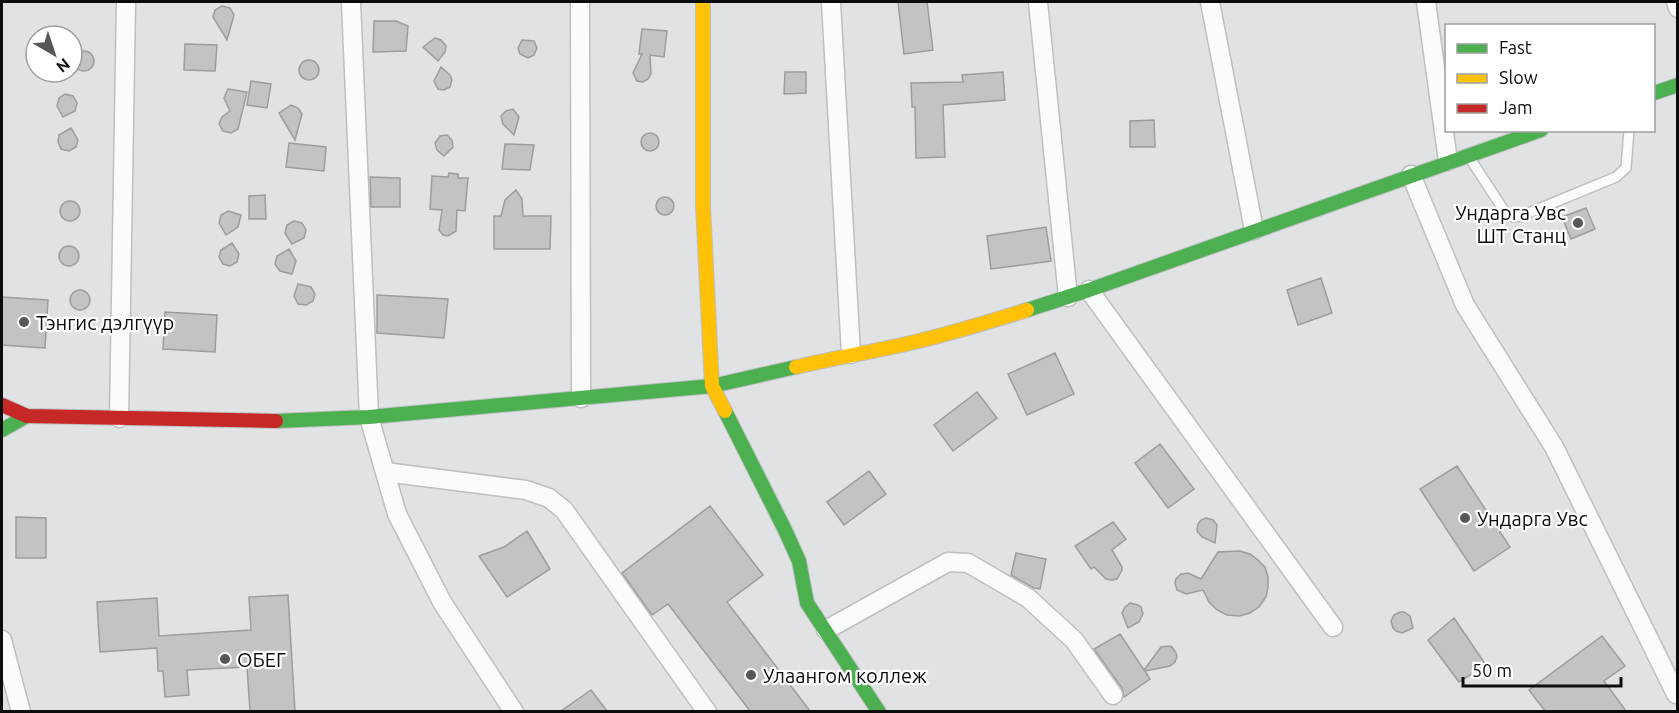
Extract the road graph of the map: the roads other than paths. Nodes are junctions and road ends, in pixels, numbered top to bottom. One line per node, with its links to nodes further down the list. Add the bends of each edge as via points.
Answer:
1 (126, 2): 27 (street)
2 (351, 2): 26 (street)
3 (580, 2): 23 (street)
4 (703, 2): 22 (street, via 703,205)
5 (831, 2): 21 (street)
6 (1038, 2): 20 (street)
7 (1210, 2): 18 (street)
8 (1426, 2): 16 (street)
9 (1676, 2): 10 (street)
10 (1677, 8)
11 (1677, 85): 12 (street)
12 (1655, 92)
13 (1536, 132): 15 (street)
14 (1629, 132): 15 (lane, via 1626,168 1617,177 1521,216 1507,215)
15 (1468, 155): 16 (street)
16 (1448, 161): 17 (street)
17 (1410, 175): 18 (street); 33 (street, via 1465,305 1554,447)
18 (1254, 231): 19 (street)
19 (1089, 291): 20 (street); 30 (street)
20 (1068, 297): 21 (street, via 986,323)
21 (851, 354): 22 (street)
22 (712, 386): 23 (street); 31 (street, via 800,561 807,603)
23 (581, 398): 26 (street)
24 (2, 405): 25 (street)
25 (27, 416): 27 (street); 28 (street)
26 (369, 417): 27 (street, via 290,421); 29 (street)
27 (119, 418)
28 (2, 430)
29 (385, 472): 36 (street, via 398,514 442,602); 37 (street, via 526,490 549,498 564,510)
30 (1333, 627)
31 (826, 630): 34 (street, via 948,562 968,563 1036,605 1074,640); 38 (street)
32 (2, 640): 35 (street)
33 (1676, 694)
34 (1113, 695)
35 (21, 711)
36 (514, 711)
37 (706, 711)
38 (879, 711)

